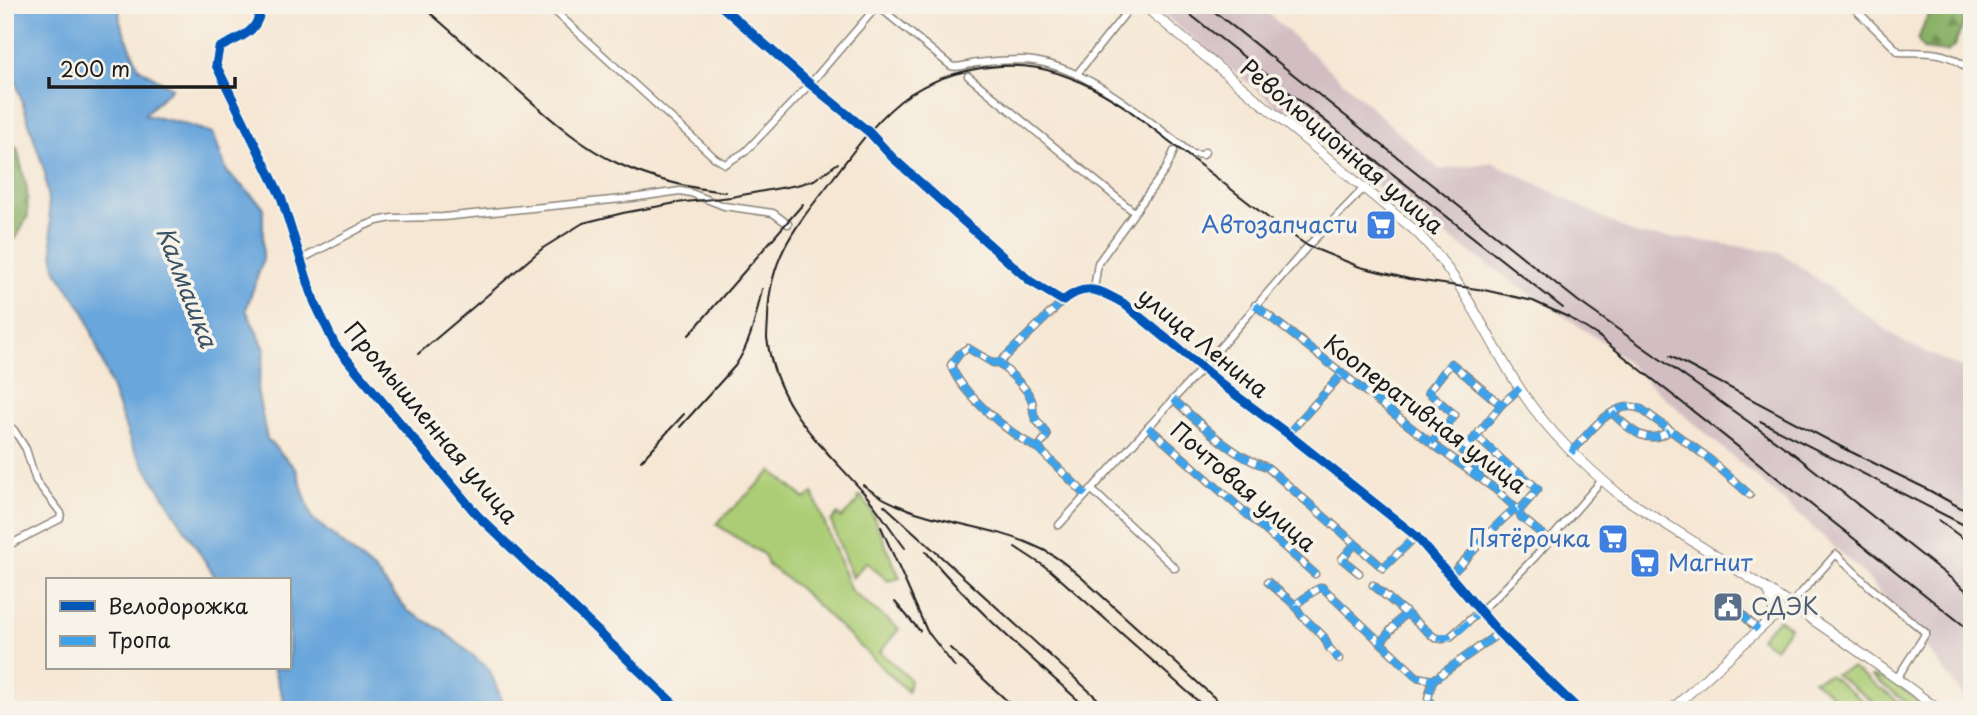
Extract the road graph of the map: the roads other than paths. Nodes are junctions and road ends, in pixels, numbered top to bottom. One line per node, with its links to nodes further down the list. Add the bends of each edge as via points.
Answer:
1 (261, 5): 17 (street, Промышленная улица, via 254,28 219,48 216,65 281,197)
2 (548, 5): 11 (street, via 725,164 746,152)
3 (720, 5): 11 (street)
4 (1132, 5): 9 (street)
5 (1143, 5): 14 (main road, Революционная улица)
6 (1851, 5): 8 (street, via 1899,52 1951,56)
7 (876, 6): 9 (street, via 956,68 1027,60); 11 (street)
8 (1972, 73)
9 (1077, 74): 13 (street, via 1112,94 1192,154)
10 (968, 76): 15 (street)
11 (810, 85): 19 (street, via 869,132 1030,281)
12 (1174, 151): 15 (street)
13 (1205, 152)
14 (1363, 189): 20 (street); 24 (main road, Революционная улица, via 1437,253)
15 (1134, 212): 18 (street, via 1098,263)
16 (788, 223): 17 (street, via 773,213 724,206 680,191 379,221)
17 (302, 259): 66 (street, Промышленная улица, via 314,301 335,345 477,515)
18 (1094, 289): 19 (street); 22 (street, улица Ленина, via 1123,303)
19 (1063, 301): 21 (street)
20 (1255, 305): 22 (street); 23 (street, Кооперативная улица)
21 (999, 363): 34 (street, via 1027,392 1033,414 1046,430); 34 (street, via 968,348 951,365 960,384 985,410)
22 (1203, 368): 25 (street); 31 (street, улица Ленина)
23 (1342, 374): 31 (street); 33 (street, Кооперативная улица)
24 (1520, 388): 26 (street); 35 (main road, Революционная улица)
25 (1173, 399): 29 (street); 44 (street, via 1216,437 1267,467)
26 (1501, 405): 32 (street); 33 (street, via 1451,363 1428,392 1455,415)
27 (1612, 413): 30 (street, via 1634,406); 30 (street, via 1640,436 1661,437); 35 (street, via 1593,427)
28 (5, 422): 45 (street, via 26,449 36,481 61,513 60,519)
29 (1148, 427): 38 (street); 48 (street, Почтовая улица)
30 (1670, 431): 39 (street)
31 (1288, 434): 42 (street, улица Ленина)
32 (1476, 436): 36 (street, via 1463,452 1474,462); 40 (street, Кооперативная улица, via 1538,489)
33 (1430, 443): 36 (street, Кооперативная улица)
34 (1039, 449): 38 (street)
35 (1572, 453): 37 (main road, Революционная улица)
36 (1480, 478): 40 (street, Кооперативная улица)
37 (1602, 480): 43 (street); 52 (main road, Революционная улица)
38 (1088, 492): 41 (street); 46 (street)
39 (1750, 495)
40 (1518, 510): 43 (street); 49 (street, via 1501,519)
41 (1059, 525)
42 (1416, 536): 44 (street, via 1383,568); 49 (street, улица Ленина)
43 (1549, 540): 58 (street)
44 (1354, 544): 47 (street, via 1342,559)
45 (5, 547)
46 (1175, 569)
47 (1359, 573)
48 (1315, 574)
49 (1450, 575): 58 (street, улица Ленина)
50 (1268, 582): 54 (street)
51 (1373, 585): 57 (street)
52 (1768, 589): 53 (main road, Революционная улица); 59 (main road)
53 (1791, 604): 55 (main road, Революционная улица); 64 (street, via 1836,554 1926,633)
54 (1295, 605): 62 (street, via 1322,587); 63 (street)
55 (1800, 610): 59 (main road); 64 (main road, Революционная улица)
56 (1739, 611): 60 (street)
57 (1406, 612): 58 (street, via 1434,638 1443,639); 62 (street)
58 (1480, 612): 61 (street, улица Ленина)
59 (1772, 618): 60 (main road)
60 (1758, 630): 69 (main road)
61 (1499, 633): 65 (street); 68 (street, улица Ленина)
62 (1381, 642): 65 (street, via 1417,677)
63 (1339, 659)
64 (1897, 678): 70 (main road, Революционная улица)
65 (1433, 680): 67 (street, via 1428,698)
66 (680, 710)
67 (1436, 710)
68 (1579, 710)
69 (1671, 710)
70 (1939, 710)

